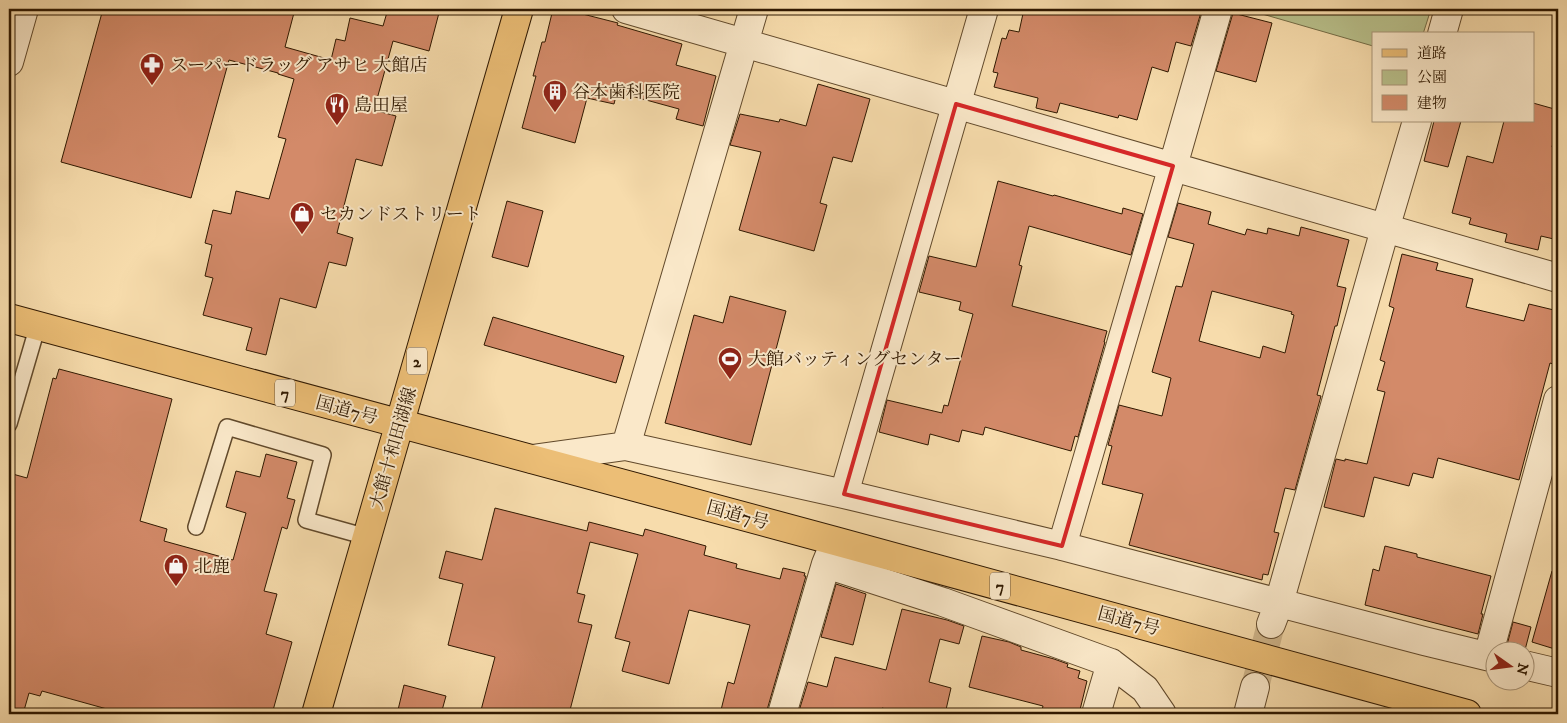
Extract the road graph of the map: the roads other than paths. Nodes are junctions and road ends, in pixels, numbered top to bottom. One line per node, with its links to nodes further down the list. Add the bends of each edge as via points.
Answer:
1 (24, 9): 10 (street)
2 (519, 9): 20 (main road, 大館十和田湖線 / 2)
3 (626, 9): 9 (street)
4 (754, 9): 9 (street)
5 (984, 9): 11 (street)
6 (1218, 9): 13 (street)
7 (1449, 9): 8 (street)
8 (1443, 32)
9 (744, 43): 11 (street); 21 (street)
10 (9, 62)
11 (956, 104): 13 (street); 23 (street)
12 (1417, 122): 14 (street)
13 (1173, 166): 14 (street); 26 (street)
14 (1385, 229): 15 (street); 28 (street)
15 (1558, 278)
16 (9, 318): 17 (main road, 国道7号 / 7)
17 (38, 325): 19 (lane); 20 (main road, 国道7号 / 7)
18 (1558, 400): 29 (street)
19 (9, 424)
20 (399, 424): 22 (main road, 国道7号 / 7); 25 (main road, 大館十和田湖線 / 2)
21 (626, 446): 22 (street); 23 (street)
22 (532, 459): 27 (main road, 国道7号 / 7)
23 (844, 494): 26 (street)
24 (196, 527): 25 (lane, via 227,427 323,454 306,520)
25 (367, 537): 34 (main road, 大館十和田湖線 / 2)
26 (1062, 546): 28 (street)
27 (830, 552): 31 (street, via 944,602); 35 (street); 38 (main road, 国道7号 / 7)
28 (1275, 613): 30 (street)
29 (1495, 640)
30 (1484, 655)
31 (1111, 663): 36 (street); 37 (street, via 1145,689)
32 (1534, 667): 33 (street)
33 (1558, 673)
34 (316, 714)
35 (783, 714)
36 (1096, 714)
37 (1162, 714)
38 (1467, 714)

